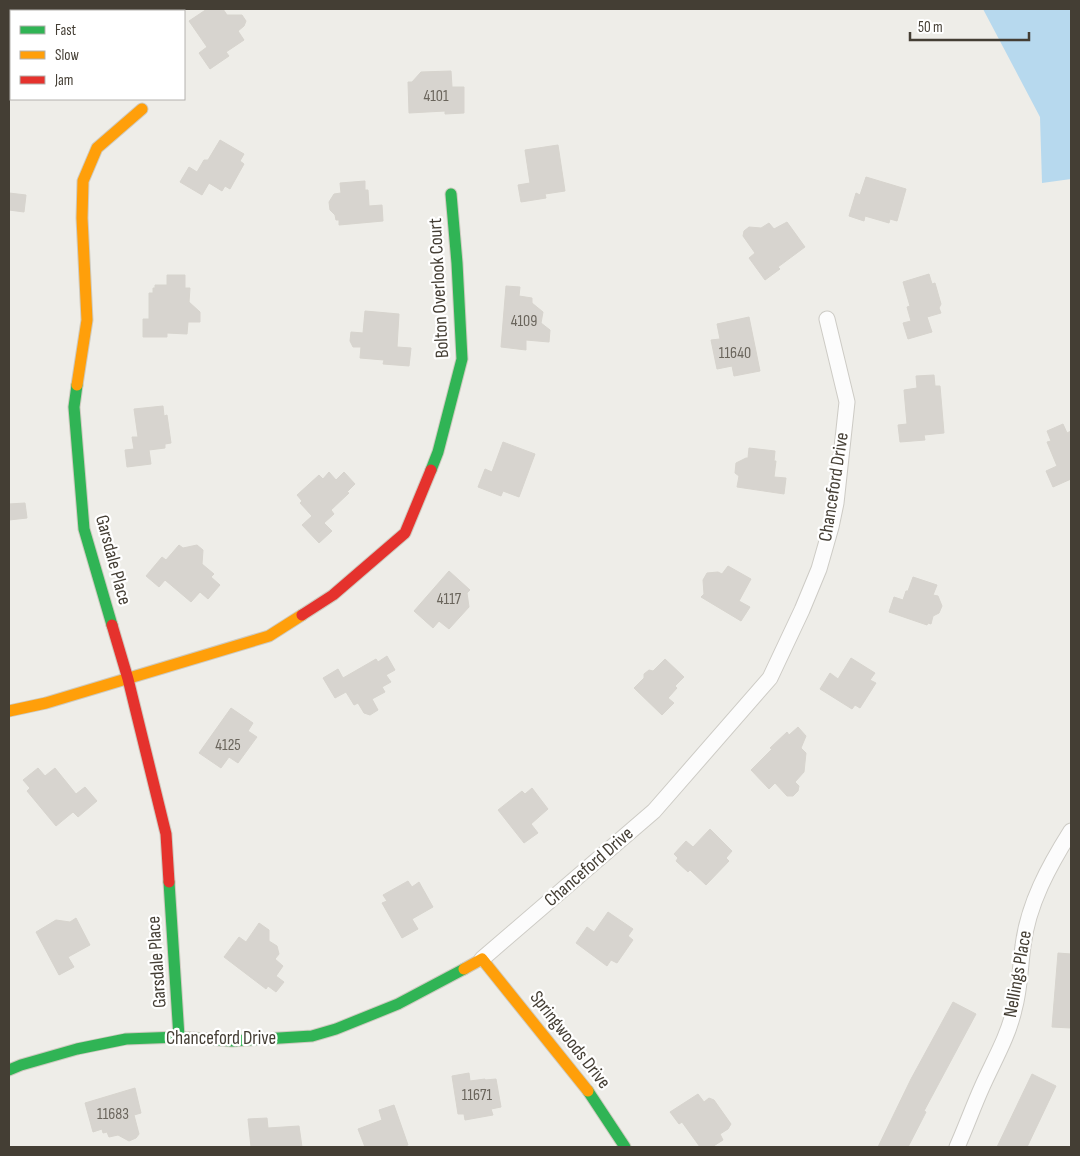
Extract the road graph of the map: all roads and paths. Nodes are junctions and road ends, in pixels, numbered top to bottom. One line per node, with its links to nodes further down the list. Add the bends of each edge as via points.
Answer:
1 (142, 109): 4 (street, Garsdale Place, via 97,148 83,181 87,320 74,407 84,529)
2 (451, 194): 4 (street, Bolton Overlook Court, via 462,359 438,452 405,533 333,595 269,636)
3 (827, 320): 7 (street, Chanceford Drive, via 847,402 836,504 819,569 770,678 654,811)
4 (128, 679): 5 (street, Bolton Overlook Court); 8 (street, Garsdale Place, via 166,834)
5 (9, 711)
6 (1071, 831): 11 (street, Nellings Place, via 1042,882 1029,915 1014,1010 1004,1041)
7 (482, 959): 8 (street, Chanceford Drive, via 398,1004 312,1036 232,1041); 10 (street, Springwoods Drive, via 592,1094)
8 (179, 1037): 9 (street, Chanceford Drive, via 126,1039 76,1049)
9 (9, 1070)
10 (625, 1147)
11 (957, 1147)

